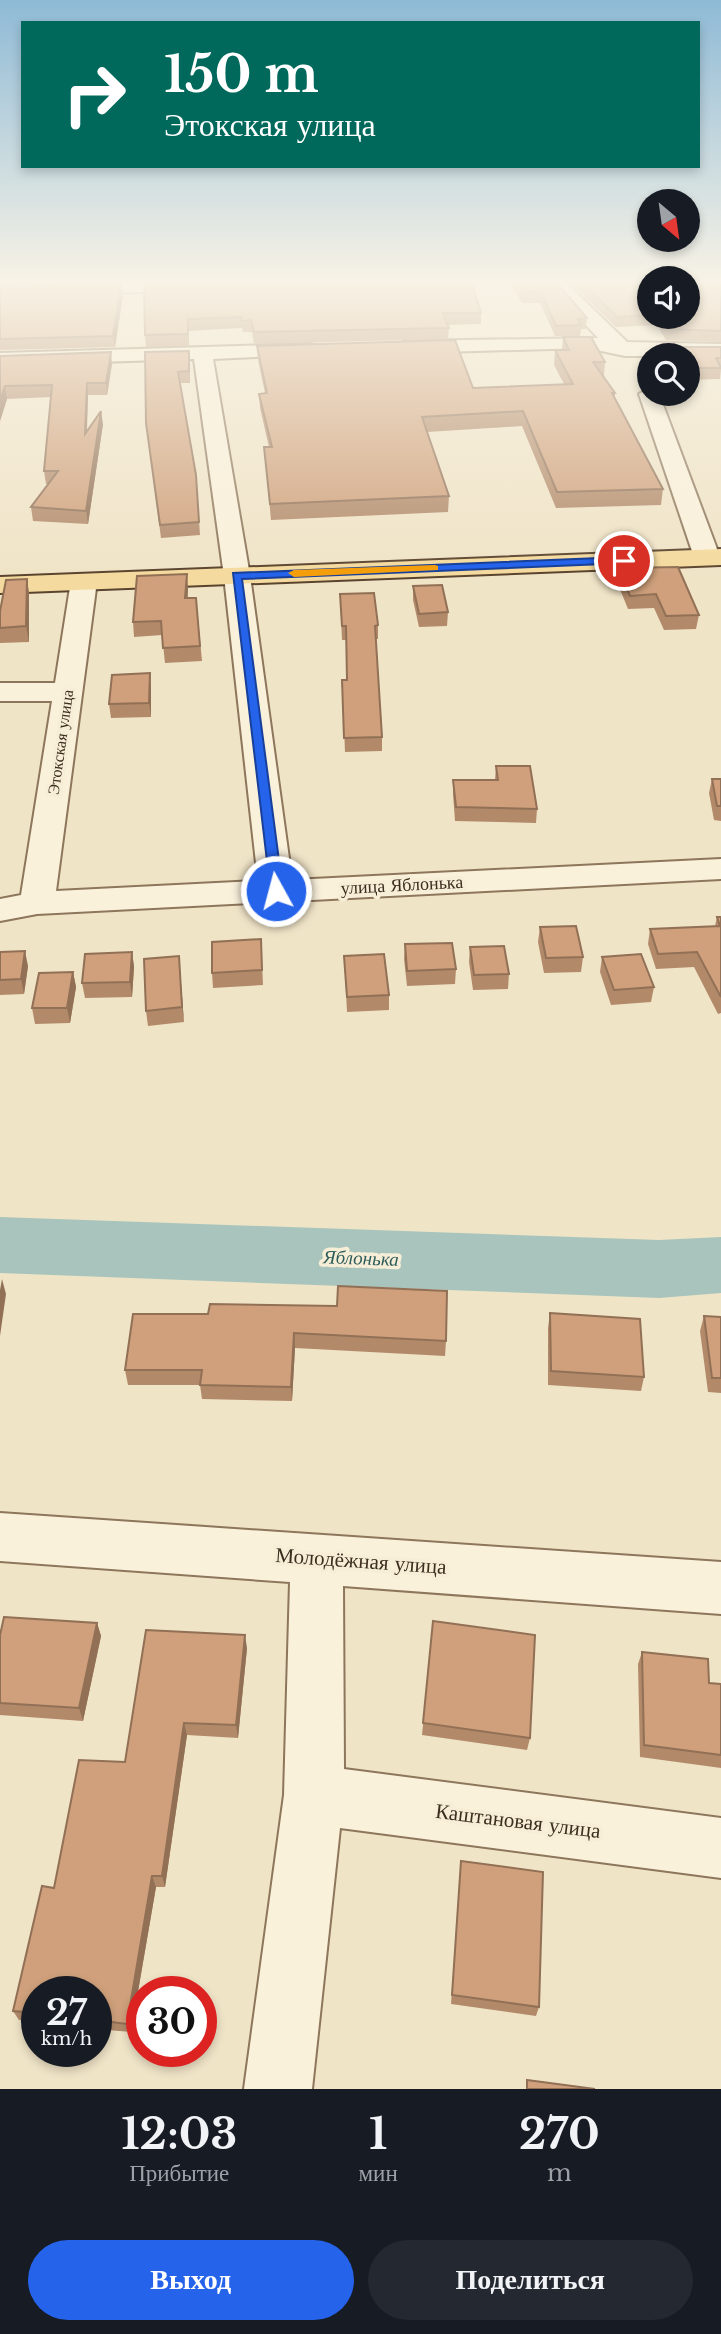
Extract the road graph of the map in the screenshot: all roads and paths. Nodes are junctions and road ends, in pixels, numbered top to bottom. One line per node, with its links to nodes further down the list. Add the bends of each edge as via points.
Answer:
1 (208, 379): 4 (street)
2 (654, 406): 3 (street)
3 (714, 557): 4 (main road)
4 (237, 576): 5 (main road); 10 (street)
5 (84, 581): 6 (main road); 8 (street, Этокская улица)
6 (0, 584)
7 (0, 692): 8 (street)
8 (68, 692): 11 (street, Этокская улица)
9 (721, 869): 10 (street, улица Яблонька)
10 (276, 891): 11 (street, улица Яблонька)
11 (37, 903): 12 (street, улица Яблонька)
12 (0, 910)
13 (0, 1536): 14 (street, Молодёжная улица)
14 (317, 1558): 15 (street, Молодёжная улица); 16 (street)
15 (721, 1587)
16 (314, 1795): 17 (street, Каштановая улица); 18 (street)
17 (721, 1848)
18 (278, 2089)

